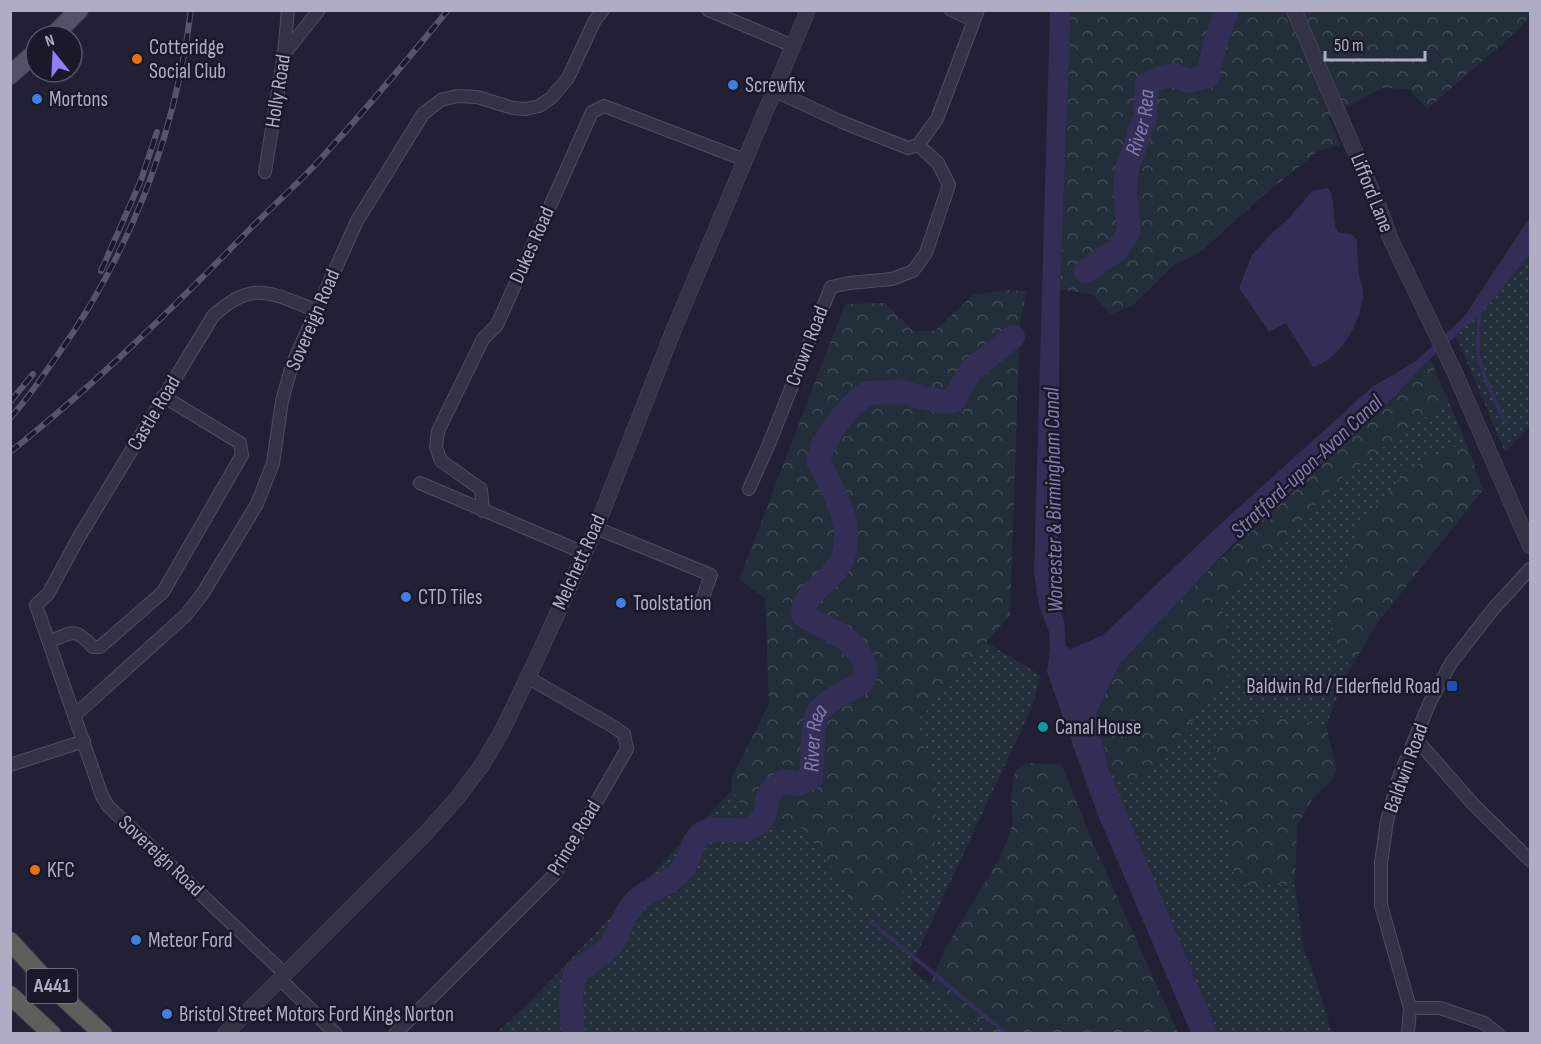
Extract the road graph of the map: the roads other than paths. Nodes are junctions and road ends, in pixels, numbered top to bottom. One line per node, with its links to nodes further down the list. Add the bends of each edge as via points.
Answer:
1 (79, 10): 10 (main road)
2 (288, 10): 12 (street, Holly Road)
3 (319, 10): 12 (street)
4 (603, 10): 19 (street, Sovereign Road, via 568,78 539,106 513,108 458,96 441,100 423,114 357,221)
5 (708, 10): 11 (street)
6 (808, 10): 11 (street, Melchett Road)
7 (951, 10): 9 (street)
8 (1294, 10): 25 (street, Lifford Lane, via 1391,240 1455,373)
9 (976, 15): 16 (street, via 937,119)
10 (65, 24)
11 (793, 46): 15 (street, Melchett Road)
12 (284, 54): 18 (street, Holly Road)
13 (24, 63): 14 (main road)
14 (10, 75)
15 (775, 91): 16 (street, via 908,148); 17 (street, Melchett Road)
16 (918, 145): 22 (street, Crown Road, via 938,163 949,185 926,253 913,271 892,279 831,287)
17 (746, 160): 23 (street, Dukes Road, via 604,106 592,112 496,325 483,339 438,430 435,447 441,461 481,489); 24 (street, Melchett Road)
18 (265, 172)
19 (315, 310): 20 (street, Castle Road, via 273,294 240,295 213,316); 32 (street, Sovereign Road, via 292,365 273,463 257,504 186,615)
20 (163, 396): 29 (street, Castle Road, via 48,594); 30 (street, via 240,443 242,455 163,592 100,647 93,647 82,634 75,633)
21 (420, 483): 23 (street)
22 (749, 489)
23 (483, 511): 26 (street)
24 (596, 528): 26 (street, Melchett Road); 28 (street, via 711,575)
25 (1530, 546)
26 (584, 553): 31 (street, Melchett Road)
27 (1530, 569): 33 (street, Baldwin Road, via 1451,663)
28 (701, 603)
29 (36, 605): 30 (street, Sovereign Road)
30 (49, 642): 32 (street, Sovereign Road)
31 (527, 677): 38 (street, Melchett Road, via 502,731 458,797); 45 (street, Prince Road, via 624,734 627,749 555,874)
32 (75, 715): 34 (street, Sovereign Road)
33 (1416, 739): 36 (street, via 1473,804); 40 (street, Baldwin Road, via 1399,777 1380,863 1381,905)
34 (84, 741): 35 (street); 38 (street, Sovereign Road, via 102,796 112,810 222,913)
35 (10, 765)
36 (1530, 860)
37 (10, 941): 42 (highway, A441)
38 (282, 976): 43 (street, Melchett Road); 44 (street)
39 (10, 995): 41 (highway, A441)
40 (1410, 1008): 46 (street, Baldwin Road); 47 (street, via 1440,1008 1484,1023)
41 (52, 1034)
42 (103, 1034)
43 (225, 1034)
44 (336, 1034)
45 (395, 1034)
46 (1408, 1034)
47 (1498, 1034)

